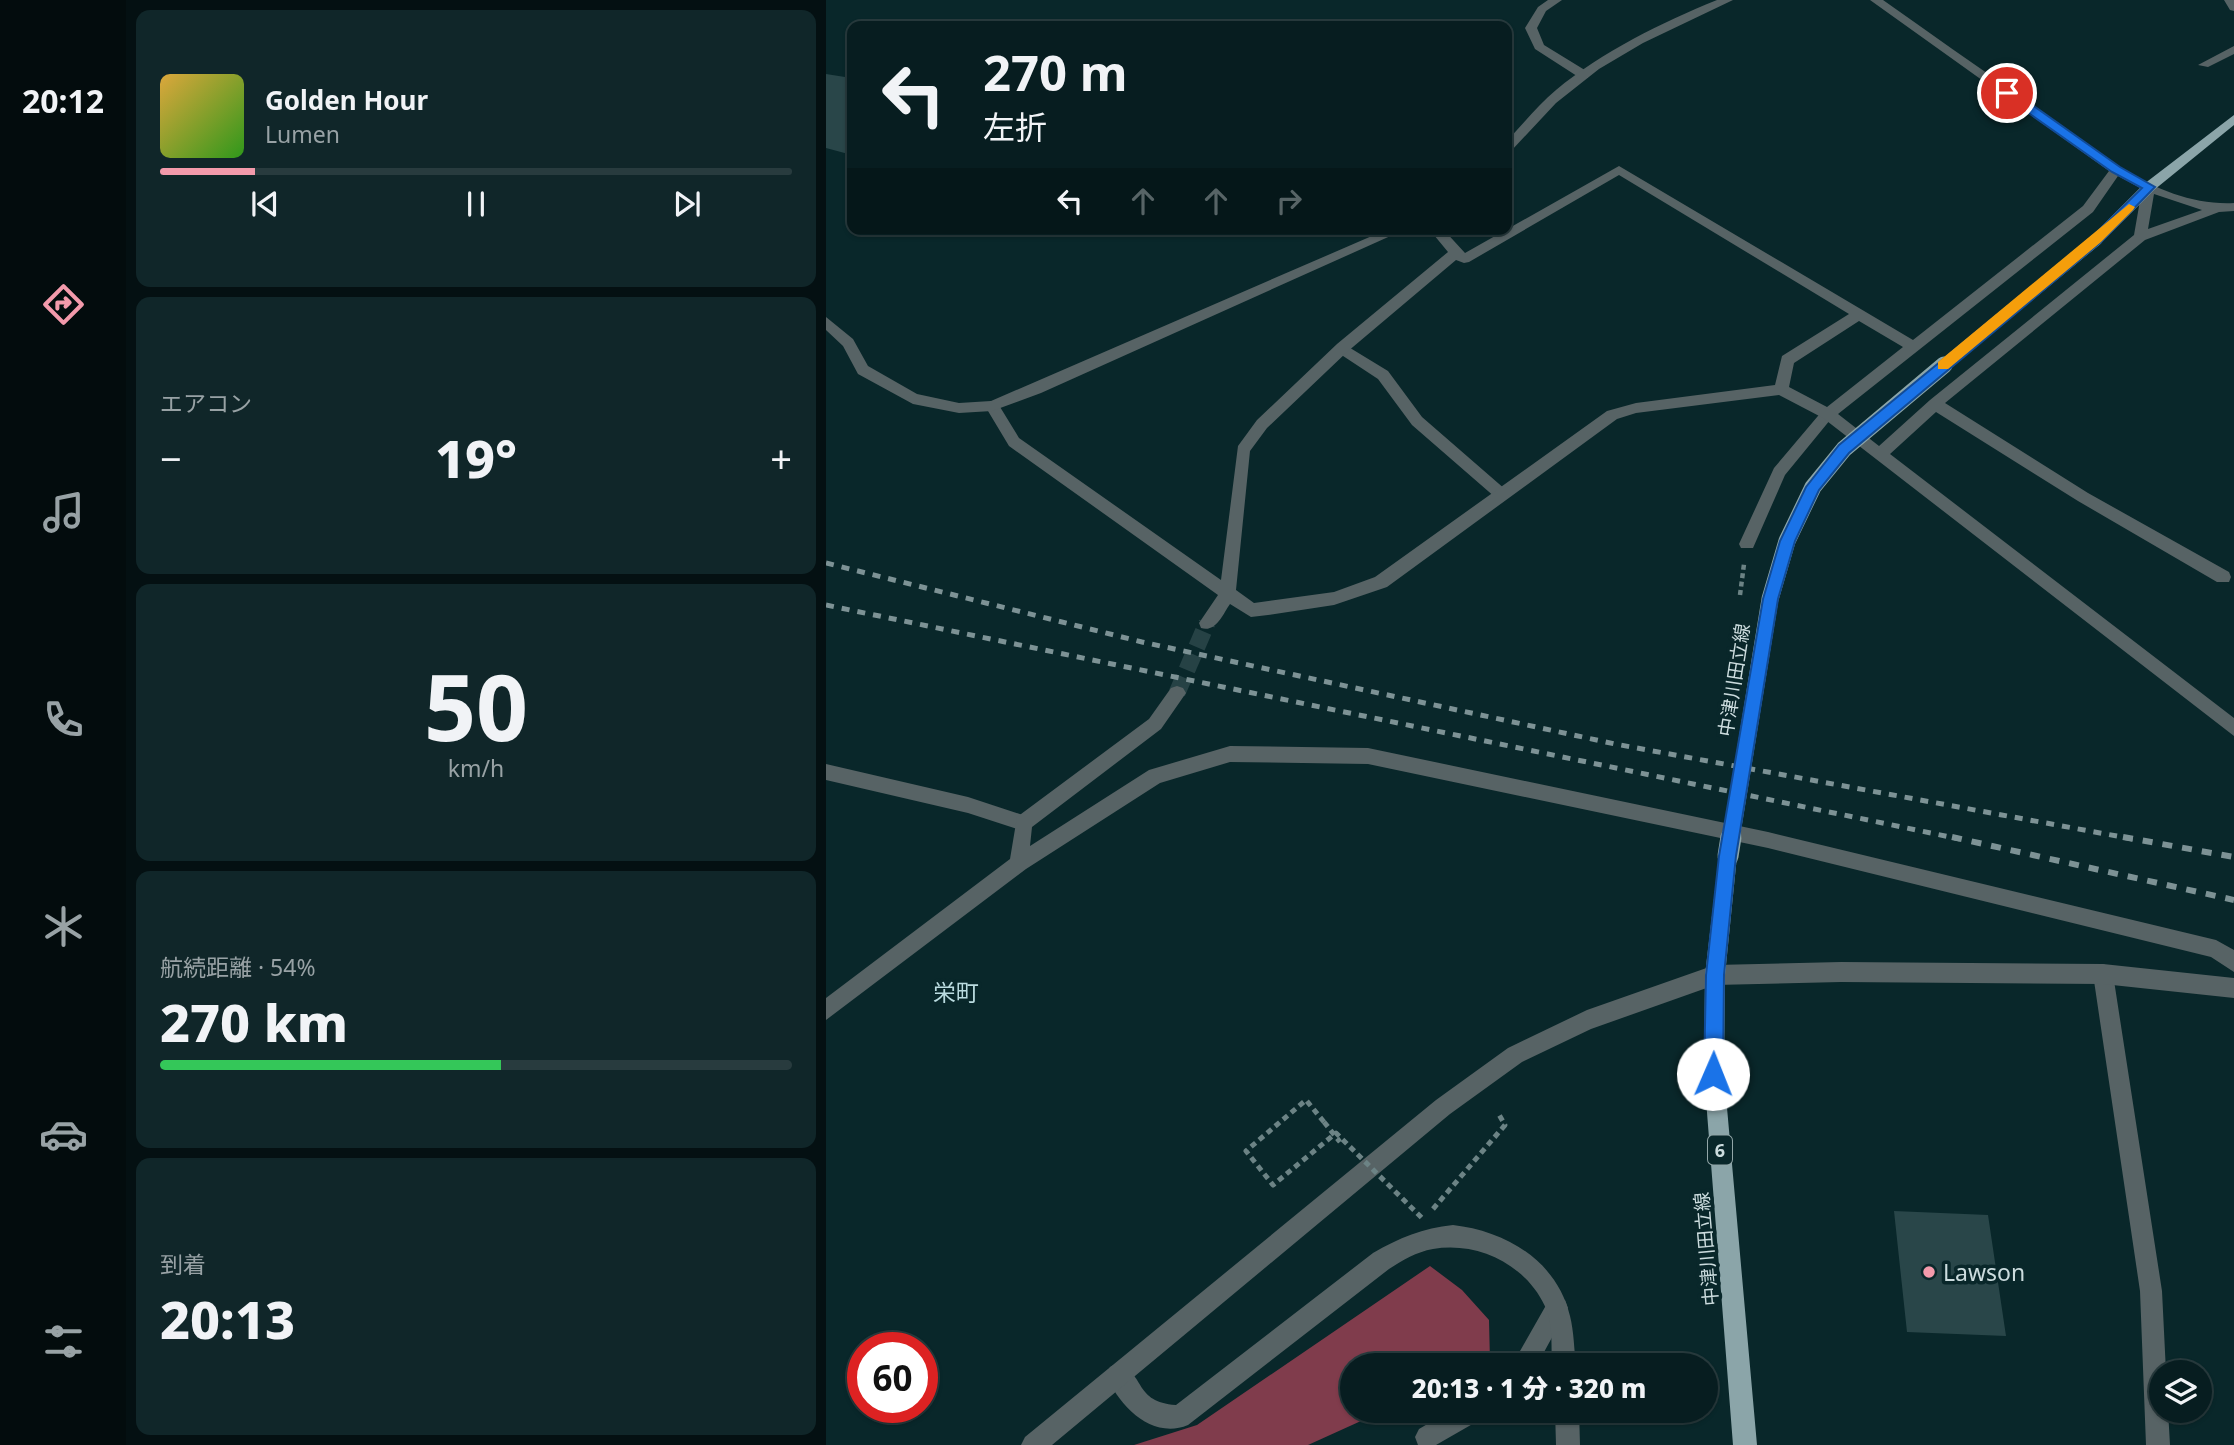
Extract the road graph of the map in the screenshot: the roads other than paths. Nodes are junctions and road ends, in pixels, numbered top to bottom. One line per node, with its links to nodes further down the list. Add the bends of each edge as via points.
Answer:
1 (1556, 0): 8 (street, via 1542,9 1531,28 1539,47)
2 (1727, 0): 8 (street, via 1645,39)
3 (1876, 0): 11 (street)
4 (2230, 0): 5 (street)
5 (2234, 8)
6 (2234, 49): 7 (street)
7 (2204, 65)
8 (1584, 75): 10 (street)
9 (2234, 118): 12 (main road, 中津川田立線 / 6)
10 (1512, 143)
11 (2116, 170): 12 (street); 23 (street, via 2088,209)
12 (2149, 187): 14 (street); 19 (street); 42 (main road, 中津川田立線 / 6, bridge, via 2097,239 1844,449 1813,487 1787,541 1770,599 1728,856)
13 (2234, 206): 14 (street)
14 (2214, 210): 19 (street)
15 (1512, 231): 21 (street, via 1619,170)
16 (1386, 235): 27 (street)
17 (1440, 235): 20 (street)
18 (1506, 235): 20 (street, via 1464,259)
19 (2140, 237): 26 (street)
20 (1456, 253): 24 (street)
21 (1858, 315): 23 (street); 25 (street, via 1787,360)
22 (826, 322): 27 (street, via 848,343 863,370 913,399 959,408)
23 (1914, 347): 28 (street)
24 (1342, 348): 30 (street, via 1383,374 1417,421); 33 (street, via 1262,424 1243,450)
25 (1781, 389): 28 (street); 30 (street, via 1612,415)
26 (1935, 404): 29 (street); 32 (street, via 2083,497)
27 (992, 406): 33 (street, via 1014,442)
28 (1828, 414): 29 (street); 31 (street, via 1779,472)
29 (1881, 453): 36 (street)
30 (1501, 494): 33 (street, via 1381,582 1357,593 1311,604 1251,610)
31 (1747, 544)
32 (2223, 577)
33 (1227, 594): 34 (street)
34 (1207, 623)
35 (1177, 692): 38 (street, via 1155,724)
36 (2234, 728)
37 (826, 772): 38 (street, via 968,805)
38 (1023, 823): 39 (street)
39 (1019, 863): 40 (street, via 1155,776 1230,754 1368,756 1768,840 2216,949); 44 (street)
40 (2234, 962)
41 (2103, 974): 42 (street); 43 (street); 55 (street, via 2151,1292)
42 (1715, 975): 48 (street, via 1587,1020 1515,1055 1443,1107); 54 (main road, 中津川田立線 / 6, via 1714,1079)
43 (2234, 988)
44 (826, 1010)
45 (1557, 1308): 46 (street); 47 (street); 48 (street, via 1529,1264 1487,1240 1467,1236 1426,1240 1381,1261 1180,1416 1157,1416 1139,1405)
46 (1531, 1353)
47 (1563, 1353)
48 (1118, 1375): 52 (street)
49 (1452, 1423): 51 (street)
50 (1567, 1423): 53 (street)
51 (1427, 1437)
52 (1033, 1445)
53 (1568, 1445)
54 (1745, 1445)
55 (2158, 1445)

